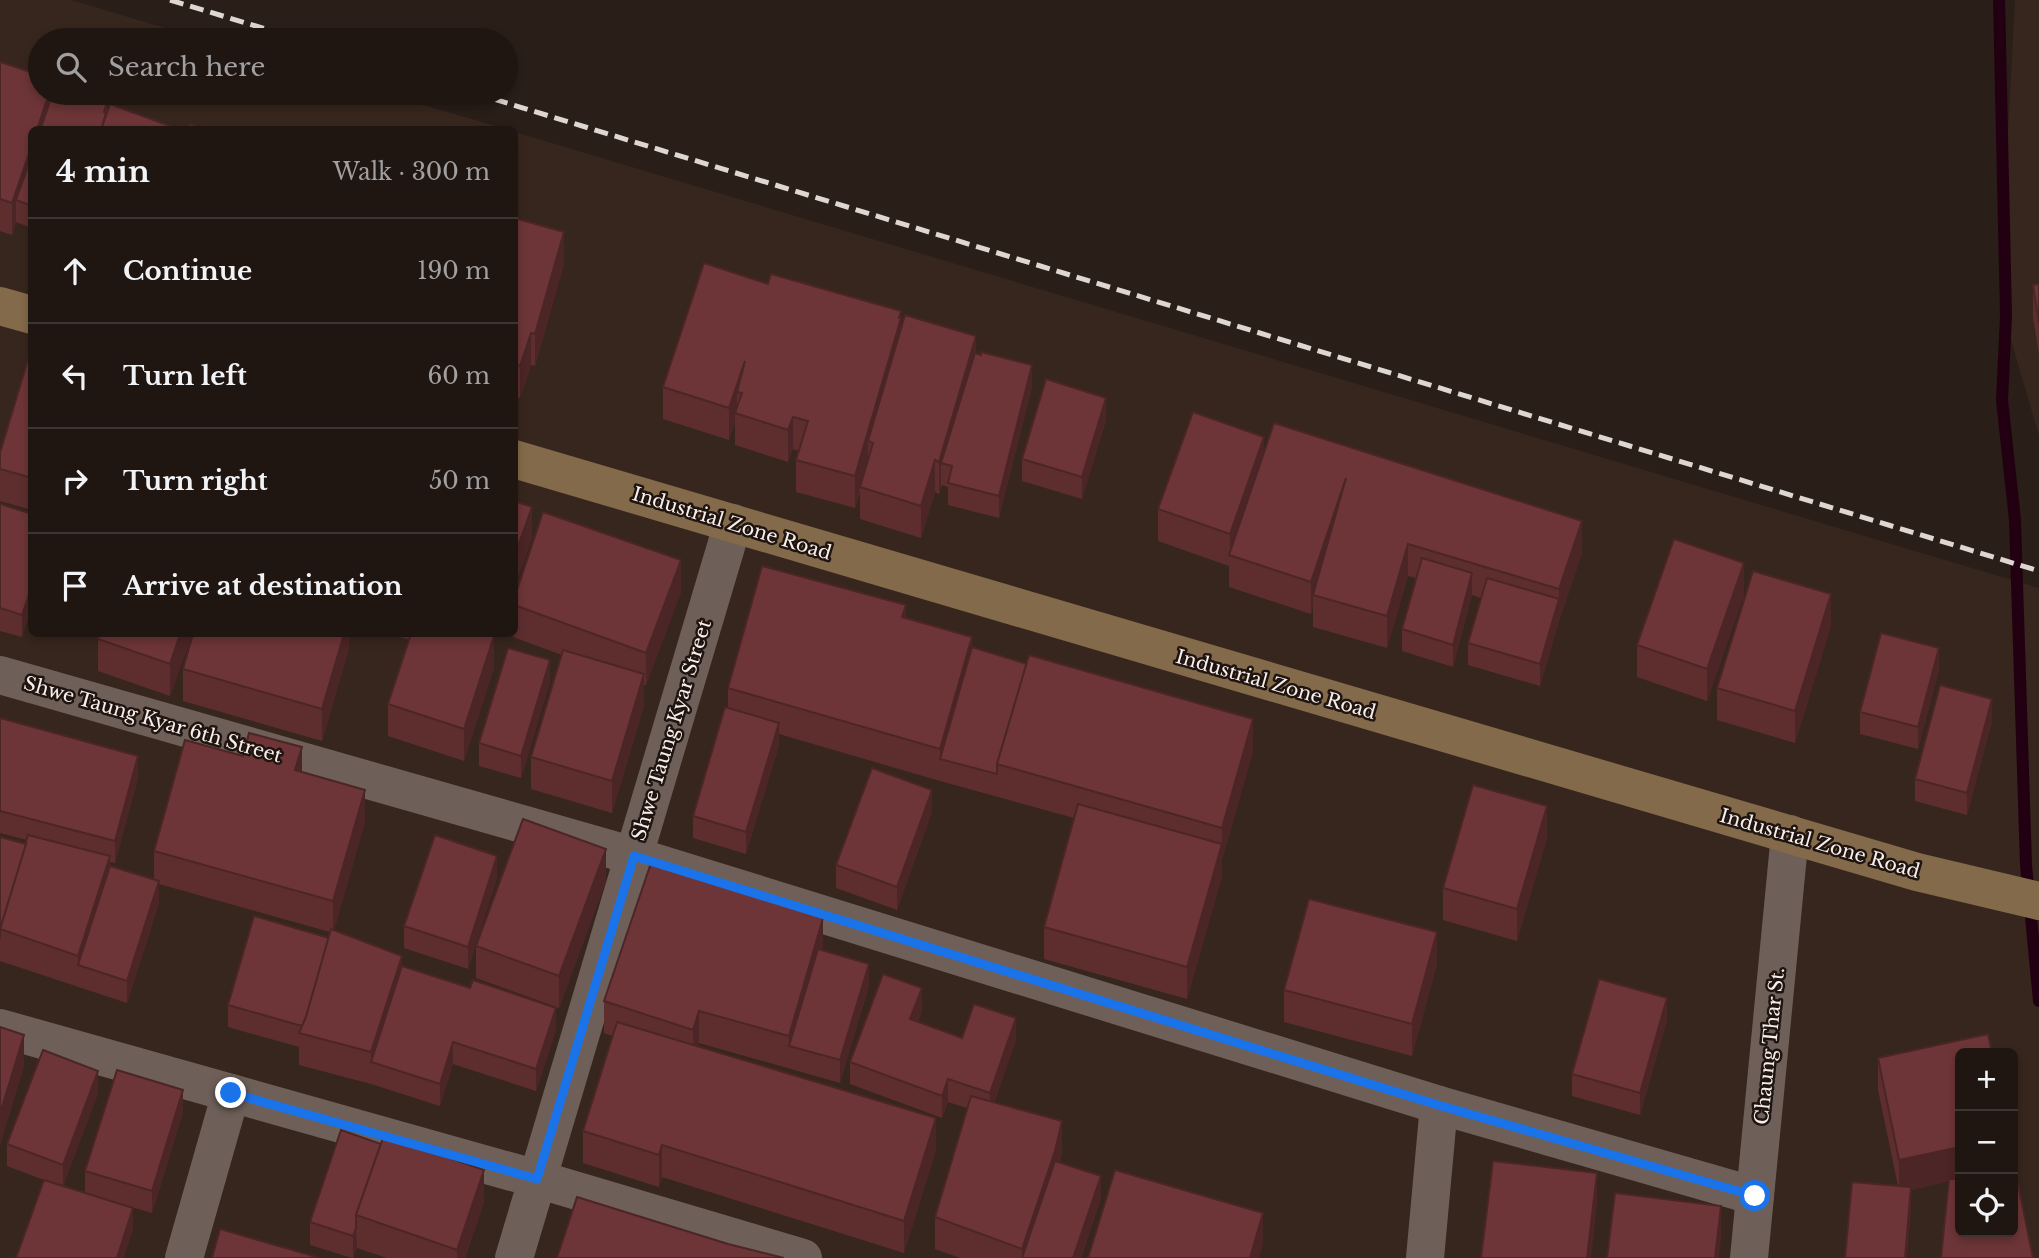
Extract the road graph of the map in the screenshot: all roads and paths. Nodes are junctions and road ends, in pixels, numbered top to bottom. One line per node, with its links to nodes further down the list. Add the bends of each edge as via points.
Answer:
1 (0, 306): 2 (street)
2 (28, 314)
3 (518, 459): 4 (street, Industrial Zone Road)
4 (733, 523): 6 (street, Industrial Zone Road); 7 (street, Shwe Taung Kyar Street)
5 (0, 675): 7 (street, Shwe Taung Kyar 6th Street)
6 (1790, 834): 8 (street, Industrial Zone Road, via 1917,872); 13 (street, Chaung Thar St.)
7 (634, 856): 11 (street, Shwe Taung Kyar 6th Street); 12 (street, Shwe Taung Kyar Street)
8 (2039, 901)
9 (0, 1028): 10 (street)
10 (231, 1093): 12 (street); 14 (street)
11 (1438, 1105): 13 (street, Shwe Taung Kyar 6th Street); 17 (street)
12 (537, 1179): 15 (street, Shwe Taung Kyar Street); 16 (street)
13 (1755, 1196): 18 (street, Chaung Thar St.)
14 (184, 1258)
15 (514, 1258)
16 (803, 1258)
17 (1424, 1258)
18 (1749, 1258)

